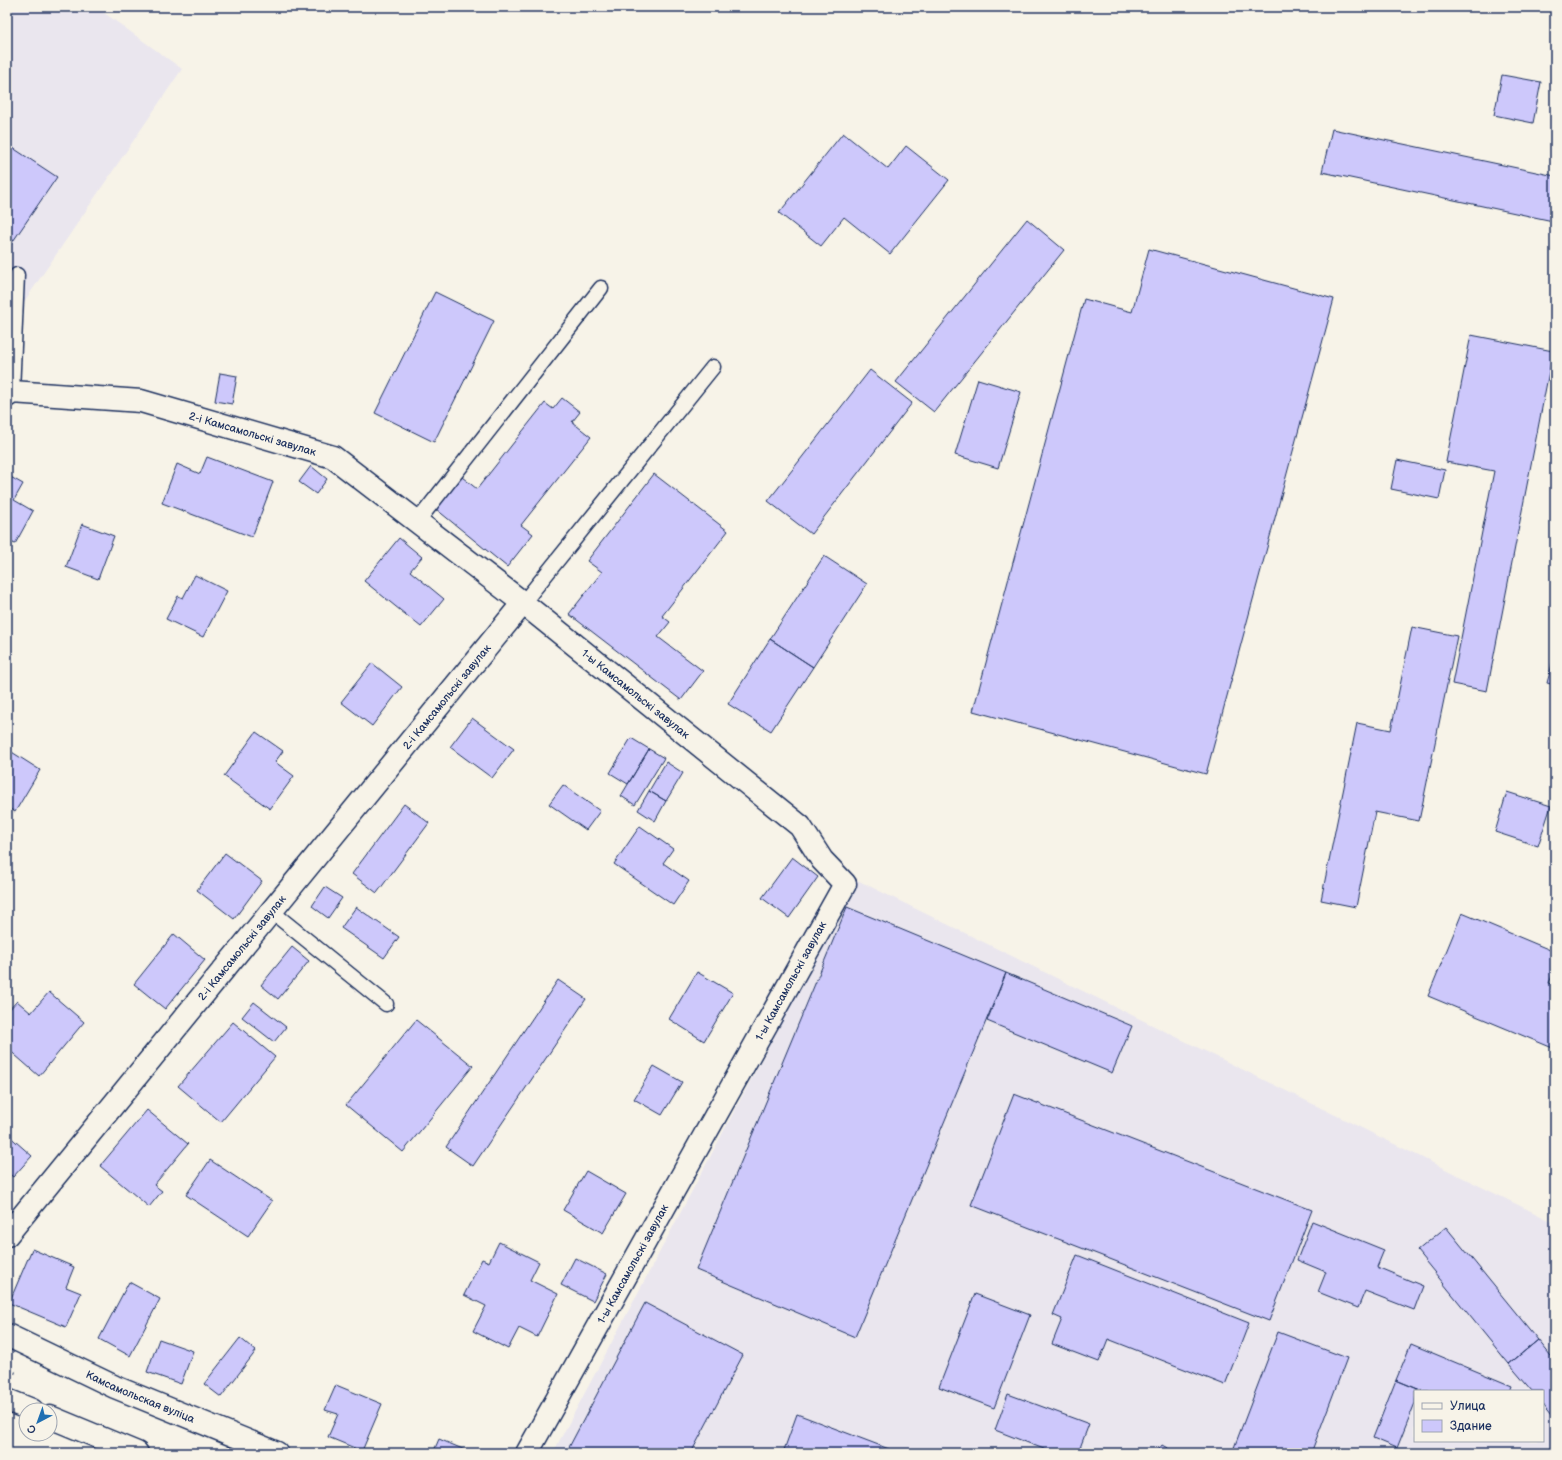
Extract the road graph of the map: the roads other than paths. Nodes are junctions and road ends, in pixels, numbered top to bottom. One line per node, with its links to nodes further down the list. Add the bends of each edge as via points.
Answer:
1 (17, 274): 4 (lane)
2 (601, 288): 5 (lane)
3 (713, 367): 6 (lane)
4 (9, 391): 5 (street, 2-і Камсамольскі завулак, via 141,401 333,457)
5 (417, 522): 6 (street, 2-і Камсамольскі завулак)
6 (523, 603): 7 (street, 2-і Камсамольскі завулак); 16 (street, 1-ы Камсамольскі завулак, via 800,826 822,860 845,884)
7 (271, 912): 8 (lane); 9 (street, 2-і Камсамольскі завулак)
8 (386, 1004)
9 (7, 1235)
10 (7, 1335): 15 (street, Камсамольская вуліца, via 115,1386)
11 (7, 1400): 12 (street)
12 (18, 1404)
13 (58, 1420): 14 (street)
14 (137, 1453)
15 (277, 1453)
16 (527, 1453)

